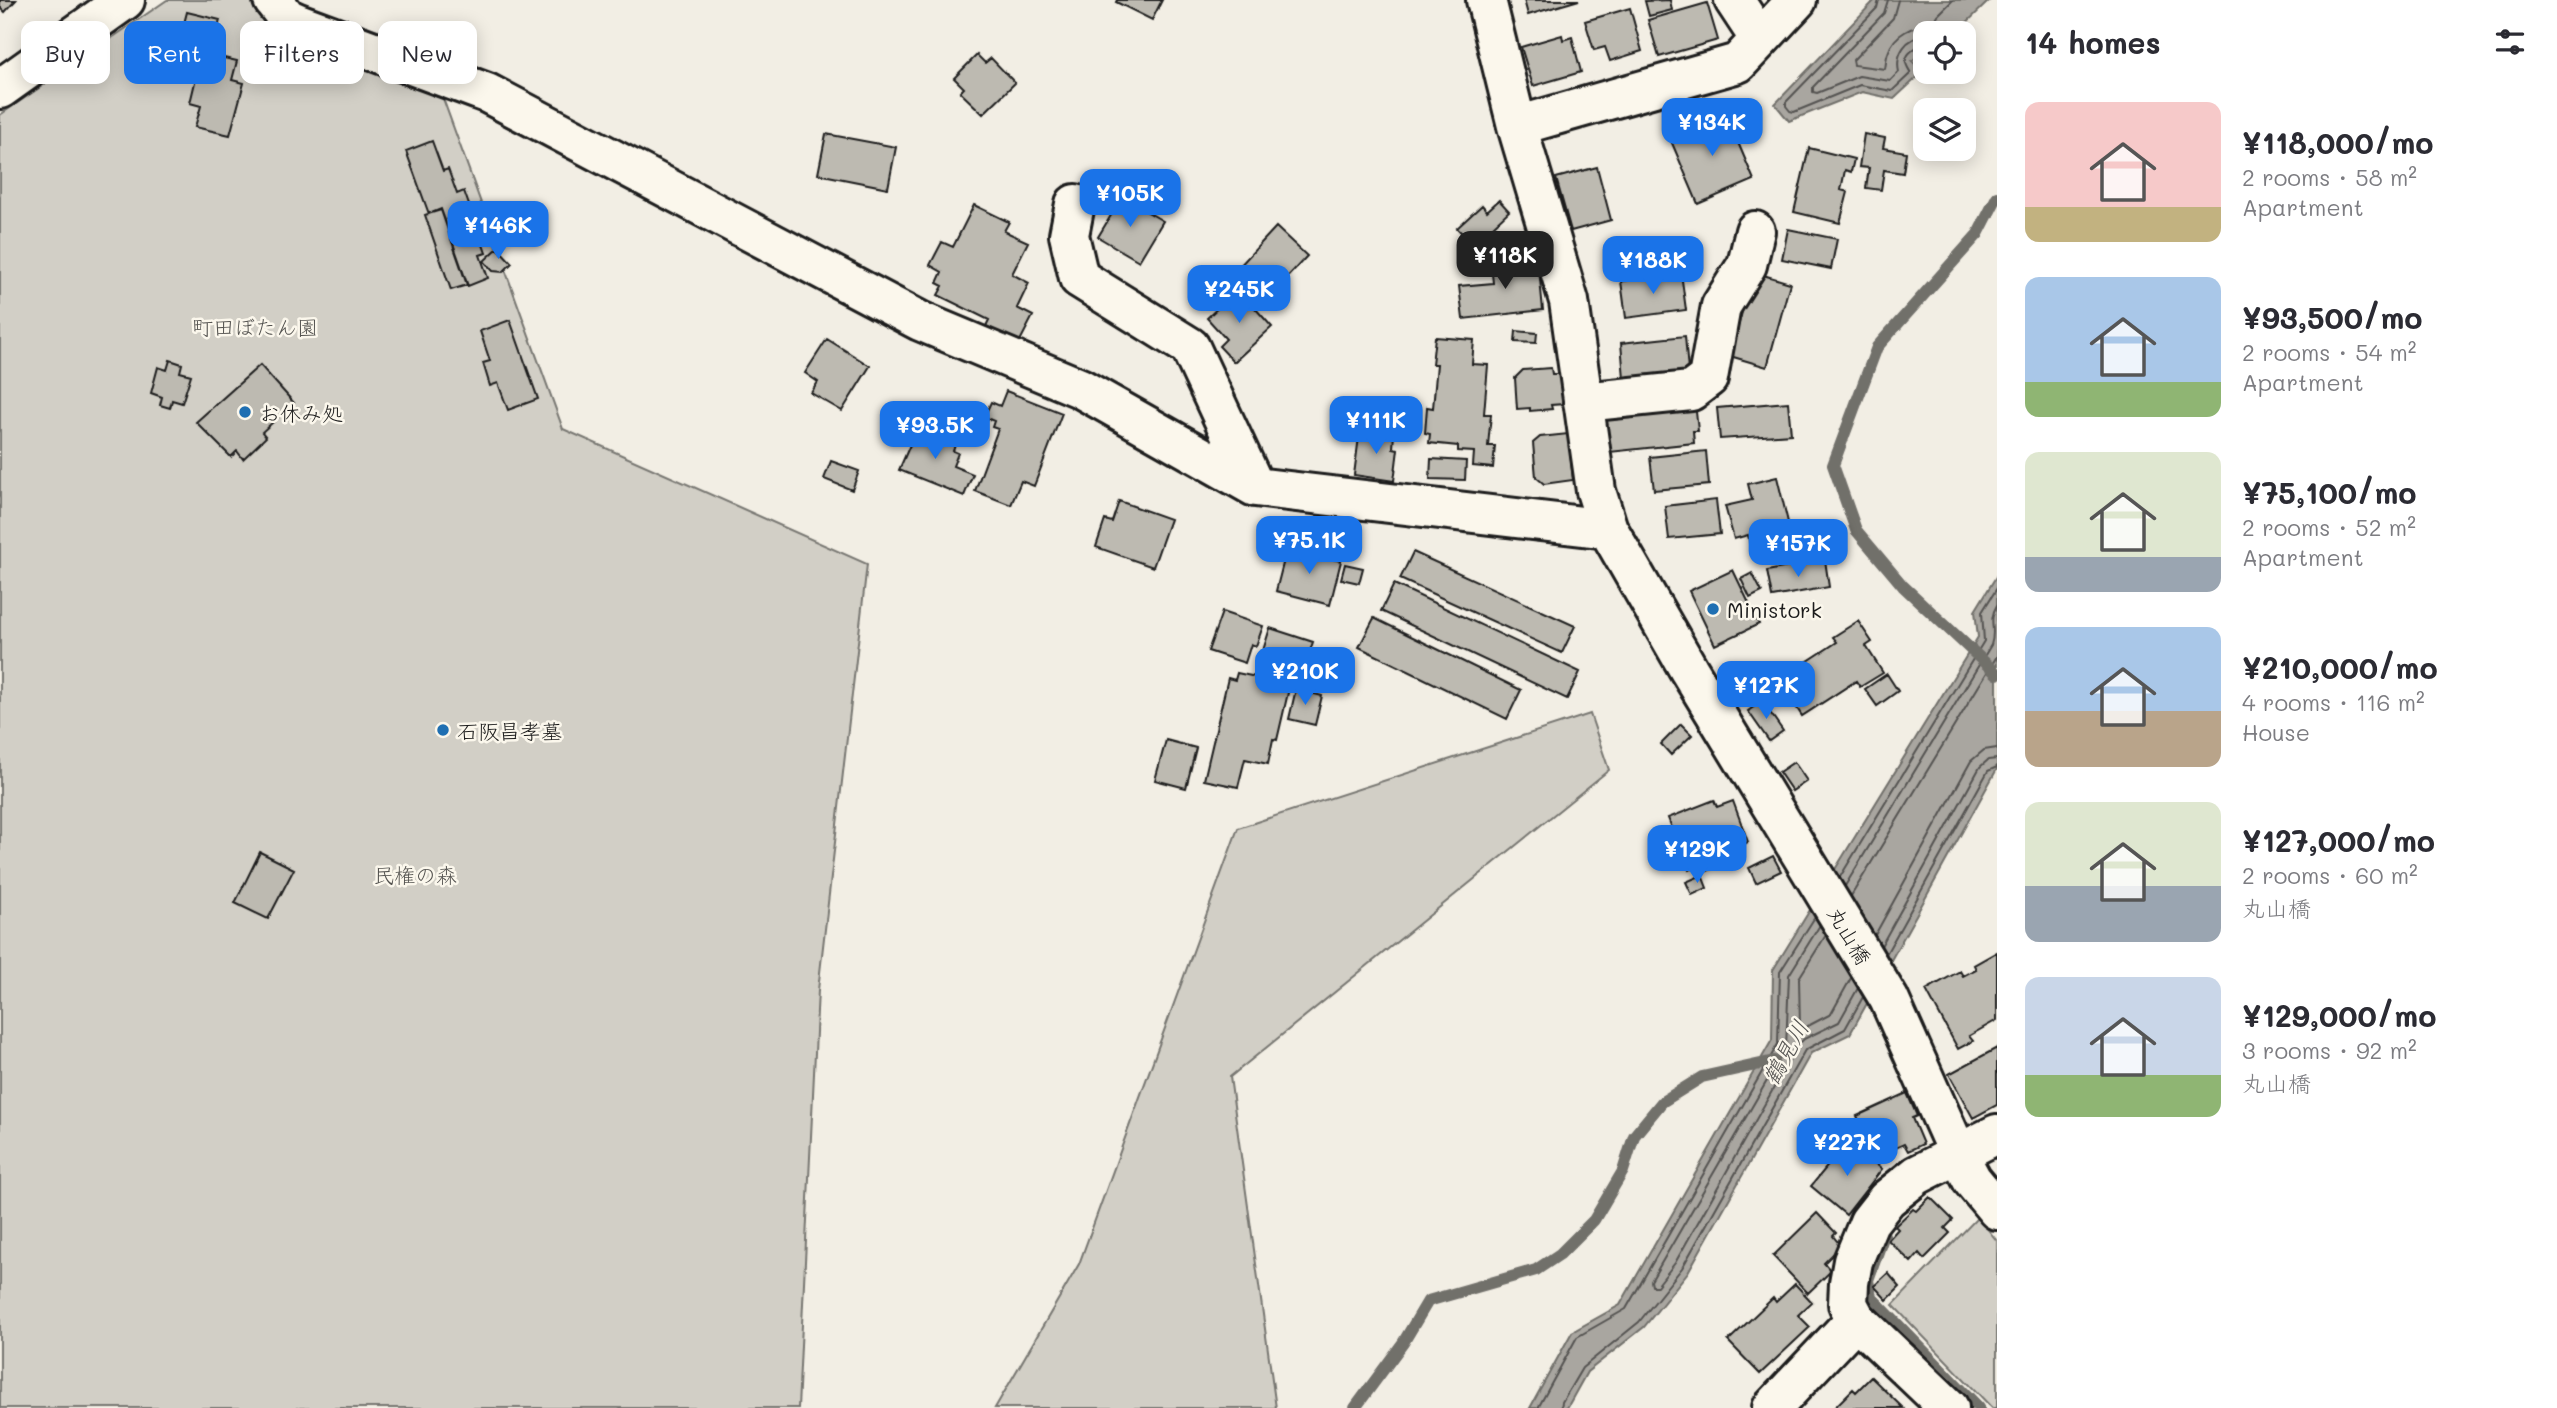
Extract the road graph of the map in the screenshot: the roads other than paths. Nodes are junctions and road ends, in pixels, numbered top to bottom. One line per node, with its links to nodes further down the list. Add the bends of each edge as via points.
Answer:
1 (125, 0): 7 (street)
2 (273, 0): 12 (street, via 287,18 298,23 487,93 920,321 1080,388)
3 (1486, 0): 8 (street, 丸山橋)
4 (1734, 0): 6 (street)
5 (1797, 0): 6 (street)
6 (1759, 38): 8 (street, via 1738,63)
7 (0, 89)
8 (1517, 126): 11 (street, 丸山橋, via 1569,301)
9 (1075, 204): 12 (street, via 1069,235 1080,278 1190,347)
10 (1755, 231): 11 (street, via 1747,265 1721,306 1708,378 1691,391)
11 (1583, 402): 13 (street, 丸山橋)
12 (1255, 486): 13 (street)
13 (1608, 529): 15 (street, 丸山橋, via 1886,994)
14 (1997, 1134): 15 (street)
15 (1958, 1154): 16 (street, 丸山橋); 17 (street, via 1917,1175 1887,1199 1869,1222 1849,1283 1848,1304)
16 (1997, 1210)
17 (1856, 1319): 18 (street); 19 (street)
18 (1943, 1406)
19 (1772, 1408)

